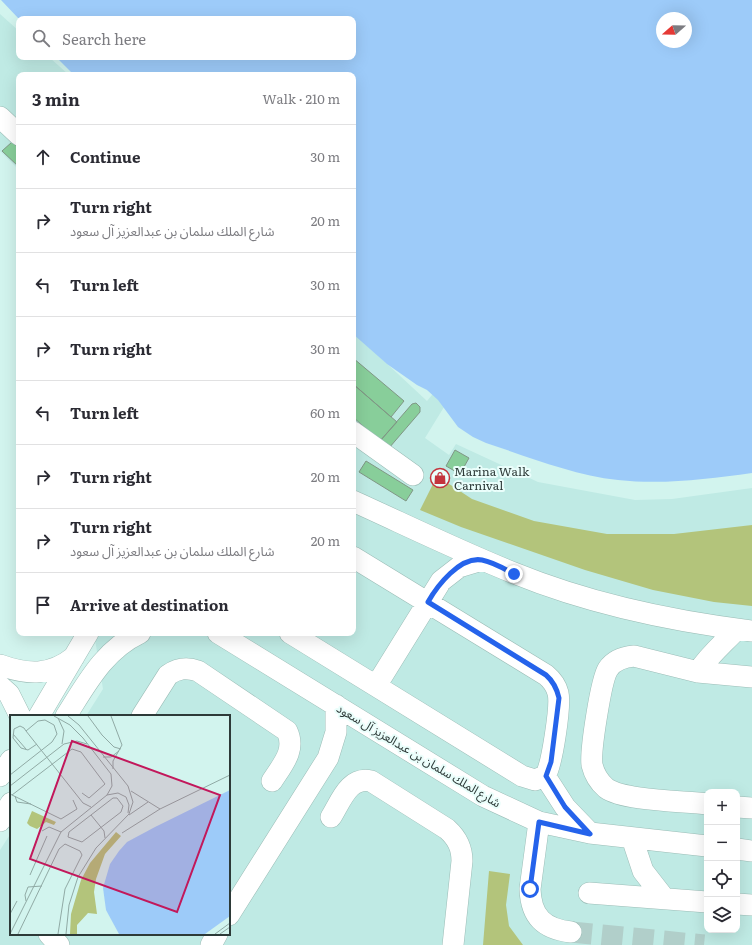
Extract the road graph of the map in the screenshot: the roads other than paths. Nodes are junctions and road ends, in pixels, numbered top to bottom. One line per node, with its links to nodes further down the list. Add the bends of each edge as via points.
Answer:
1 (0, 117): 2 (street)
2 (16, 132)
3 (356, 434): 4 (street)
4 (413, 475)
5 (356, 502): 7 (street)
6 (356, 559): 8 (street)
7 (482, 560): 8 (street, via 470,562 449,574 441,581); 9 (street, via 598,601 676,620)
8 (428, 602): 19 (street); 27 (street, via 551,679 559,698 551,762)
9 (745, 630): 16 (street, via 706,659)
10 (86, 636): 14 (street)
11 (135, 636): 23 (street, via 117,646 106,657)
12 (227, 636): 20 (street, شارع الملك سلمان بن عبدالعزيز آل سعود)
13 (295, 636): 19 (street)
14 (76, 655): 15 (street, via 66,664 40,673 27,673); 22 (street)
15 (0, 665)
16 (698, 672): 17 (street); 29 (street, via 634,656 626,656 613,663 603,682 592,764 599,780 616,793)
17 (752, 677)
18 (0, 686): 21 (street, via 9,694)
19 (376, 686): 27 (street, via 528,779 541,779)
20 (336, 705): 35 (street, شارع الملك سلمان بن عبدالعزيز آل سعود, via 483,796); 46 (street, via 333,746 321,770)
21 (20, 715)
22 (40, 715)
23 (67, 715)
24 (143, 715): 28 (street, via 168,675 186,668 198,671 287,730 290,751)
25 (10, 761): 26 (street)
26 (0, 776)
27 (546, 776): 36 (street, via 565,807)
28 (272, 780)
29 (704, 804)
30 (10, 805): 34 (street)
31 (740, 807): 32 (street)
32 (752, 808)
33 (331, 817): 52 (street, via 350,786 366,780 454,835 462,851 462,861)
34 (0, 821)
35 (539, 822): 36 (street, شارع الملك سلمان بن عبدالعزيز آل سعود); 47 (street, via 530,899 542,922 556,930)
36 (590, 834): 37 (street, شارع الملك سلمان بن عبدالعزيز آل سعود)
37 (632, 838): 38 (street, شارع الملك سلمان بن عبدالعزيز آل سعود); 42 (street, via 643,871)
38 (704, 844)
39 (740, 849): 40 (street)
40 (752, 851)
41 (589, 893): 42 (street)
42 (664, 898): 43 (street)
43 (704, 902)
44 (740, 904): 45 (street)
45 (752, 905)
46 (230, 914)
47 (571, 932)
48 (50, 935): 50 (street)
49 (216, 935): 51 (street)
50 (59, 945)
51 (210, 945)
52 (453, 945)

